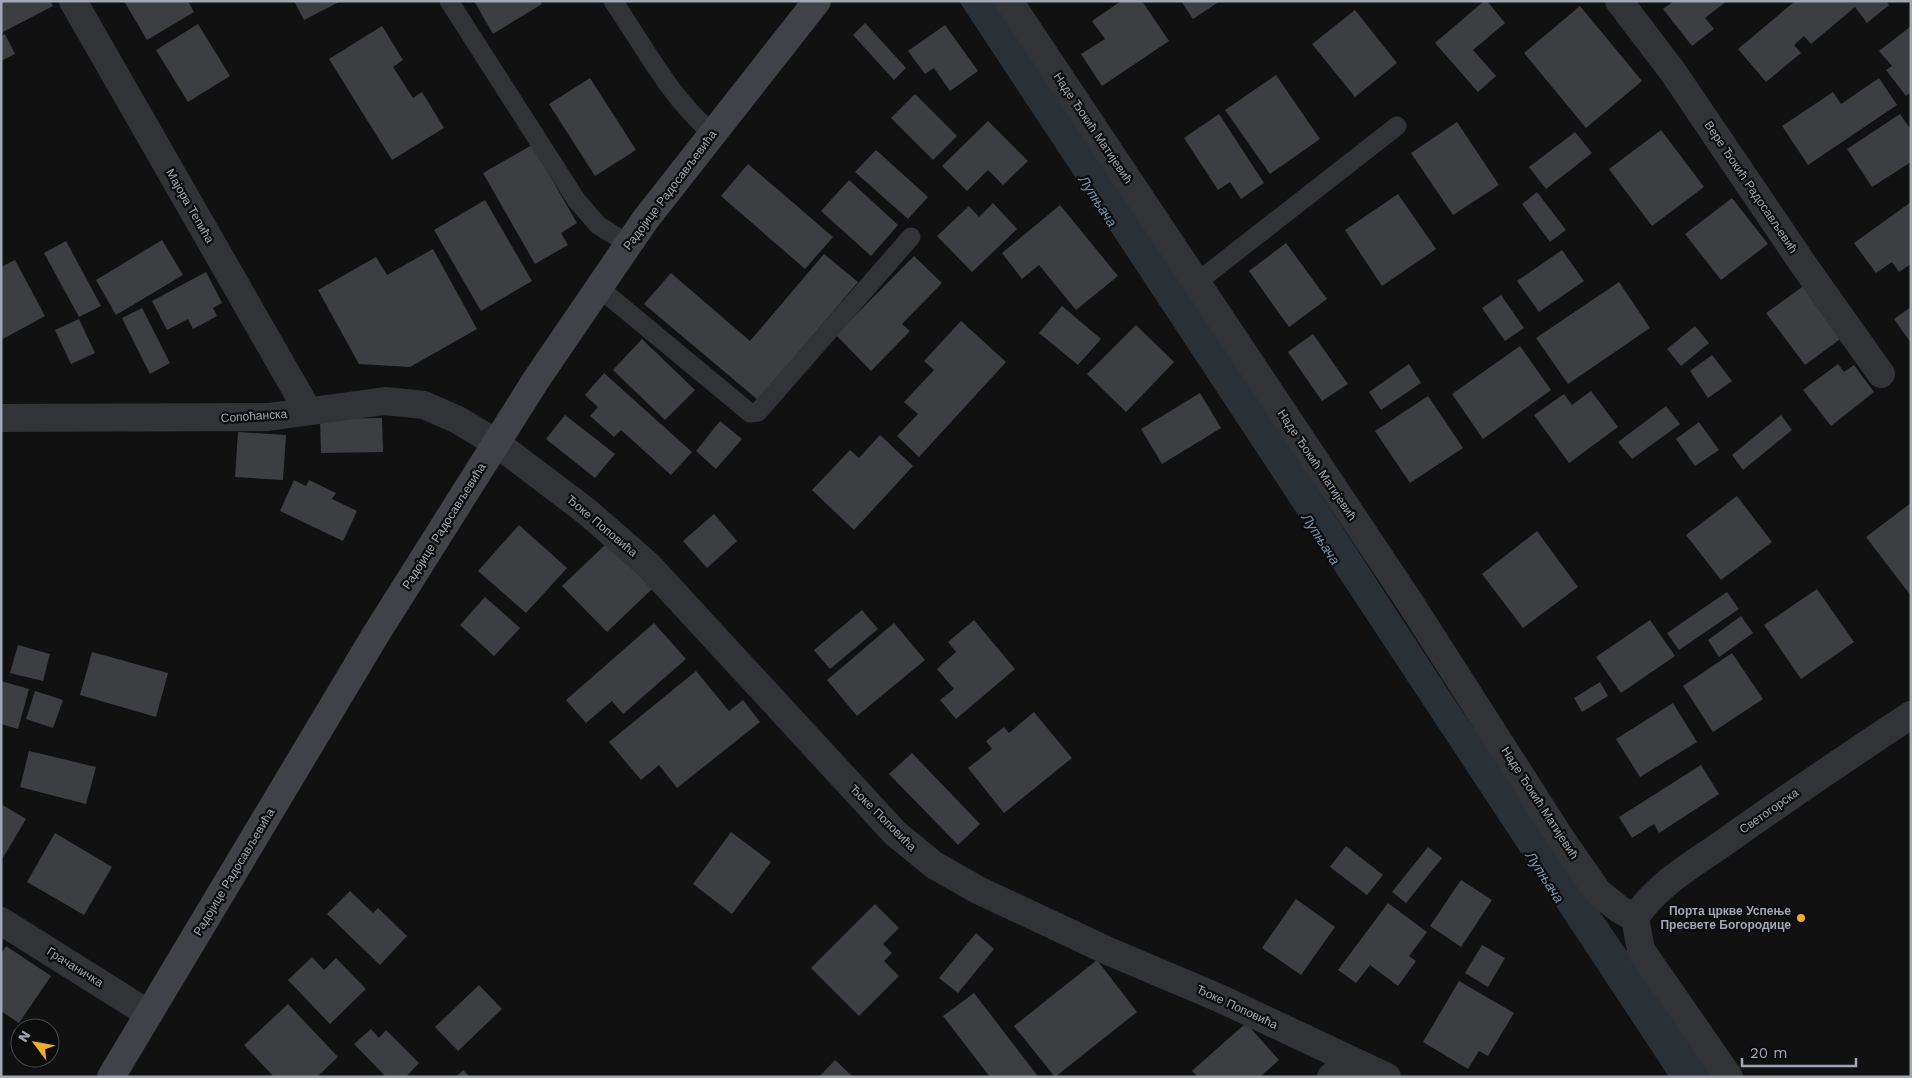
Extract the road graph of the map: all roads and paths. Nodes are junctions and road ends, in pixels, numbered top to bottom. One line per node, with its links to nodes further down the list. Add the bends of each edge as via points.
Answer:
1 (73, 1): 14 (street, Мајора Тепића)
2 (449, 1): 10 (lane, via 577,201 598,225)
3 (613, 1): 8 (lane, via 670,89)
4 (817, 1): 8 (main road, Радојице Радосављевића)
5 (1009, 1): 11 (street, Наде Ђокић Матијевић)
6 (1619, 1): 13 (street, Вере Ђокић Радосављевић, via 1673,72 1802,264)
7 (1397, 126): 11 (lane)
8 (713, 134): 10 (main road, Радојице Радосављевића)
9 (911, 237): 12 (lane, via 758,412 750,413)
10 (628, 244): 12 (main road, Радојице Радосављевића)
11 (1196, 283): 18 (street, Наде Ђокић Матијевић, via 1409,601 1598,892)
12 (598, 287): 16 (main road, Радојице Радосављевића)
13 (1881, 374)
14 (308, 410): 15 (street, Сопоћанска, via 268,417); 16 (street, Сопоћанска, via 385,401 424,405)
15 (1, 418)
16 (496, 442): 20 (main road, Радојице Радосављевића, via 376,634); 21 (street, Ђоке Поповића, via 586,511 648,565 895,833 934,865 978,890 1100,947 1219,998)
17 (1911, 715): 18 (street, Светогорска, via 1776,805 1676,877 1642,906)
18 (1635, 918): 24 (street, via 1641,950)
19 (1, 921): 20 (street, Грачаничка)
20 (149, 1014): 22 (main road, Радојице Радосављевића)
21 (1341, 1068): 23 (street, Ђоке Поповића)
22 (111, 1077)
23 (1387, 1077)
24 (1729, 1077)

